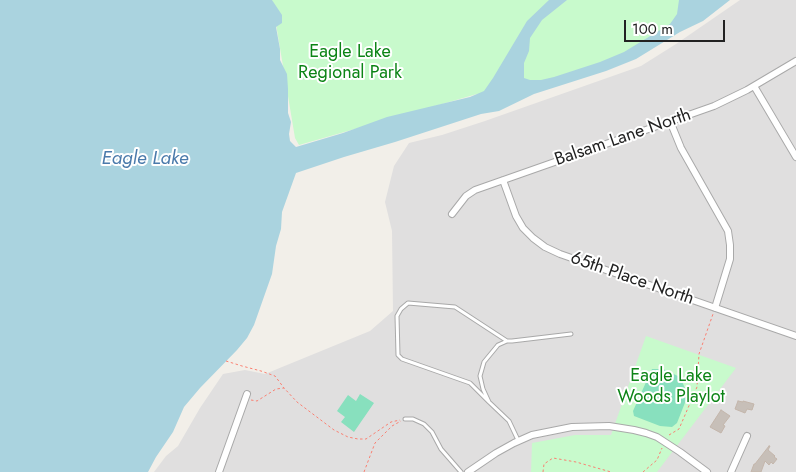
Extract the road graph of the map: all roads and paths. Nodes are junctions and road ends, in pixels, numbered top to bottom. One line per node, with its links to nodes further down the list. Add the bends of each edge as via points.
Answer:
1 (796, 61): 2 (street, Balsam Lane North)
2 (754, 86): 3 (street, Balsam Lane North, via 714,106); 4 (street)
3 (670, 122): 5 (street, Balsam Lane North); 7 (street, via 681,148 728,231 730,259)
4 (796, 157)
5 (503, 180): 6 (street, Balsam Lane North, via 466,196); 7 (street, 65th Place North, via 523,228 545,247)
6 (452, 214)
7 (715, 308): 9 (street, 65th Place North); 18 (path, via 699,354 697,386 679,429 668,435)
8 (570, 334): 10 (lane)
9 (796, 336)
10 (507, 341): 14 (lane, via 498,345 484,362 480,376); 14 (lane, via 455,307 408,303 397,316 398,355 402,359 470,383)
11 (226, 360): 12 (path, via 275,376)
12 (284, 388): 13 (path, via 257,400); 15 (path, via 297,402 348,437 366,440 391,422)
13 (246, 397): 19 (street)
14 (489, 402): 17 (lane, via 510,421)
15 (405, 419): 20 (path, via 392,426 375,443); 21 (lane, via 424,424)
16 (747, 436): 27 (street)
17 (519, 441): 18 (street, via 572,427 609,426 646,433); 22 (street)
18 (665, 442): 25 (path, via 656,460); 26 (street)
19 (219, 472)
20 (364, 472)
21 (461, 472)
22 (468, 472)
23 (542, 472): 24 (path, via 544,464 554,458)
24 (612, 472)
25 (643, 472)
26 (707, 472)
27 (731, 472)

